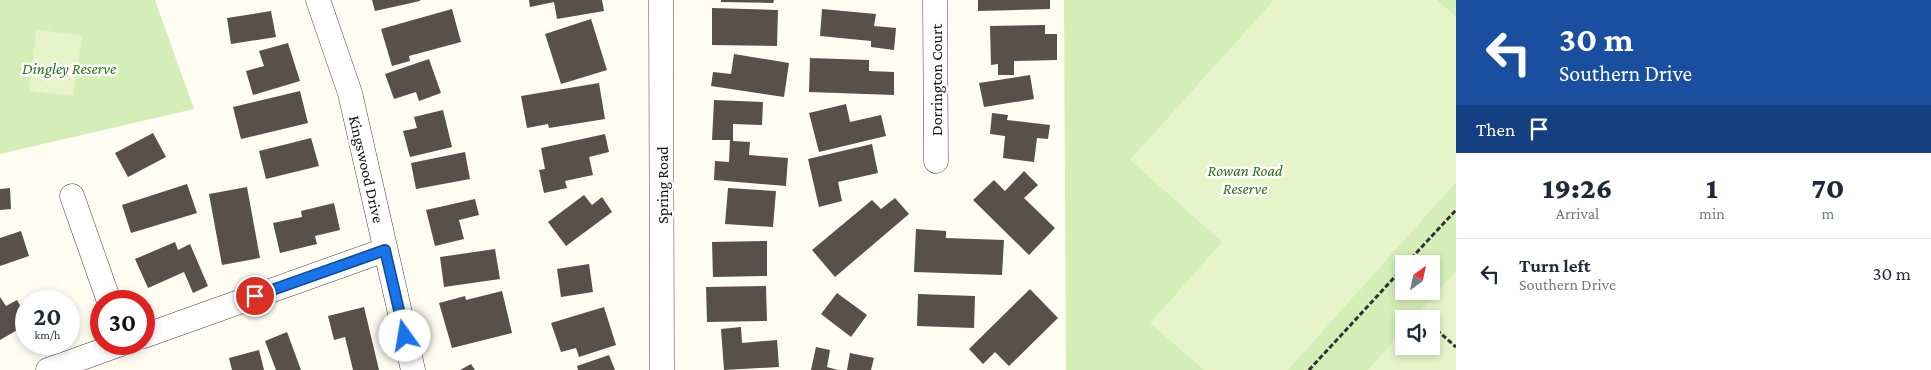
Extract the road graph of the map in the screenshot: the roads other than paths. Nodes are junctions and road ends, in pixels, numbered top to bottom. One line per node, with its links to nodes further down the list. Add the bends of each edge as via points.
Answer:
1 (318, 0): 6 (street, Kingswood Drive, via 350,94)
2 (661, 0): 12 (street, Spring Road)
3 (935, 0): 4 (street, Dorrington Court)
4 (936, 161)
5 (72, 196): 7 (street)
6 (385, 250): 8 (street); 11 (street, Kingswood Drive)
7 (104, 290)
8 (155, 332)
9 (90, 355): 10 (street)
10 (48, 370)
11 (413, 370)
12 (662, 370)

